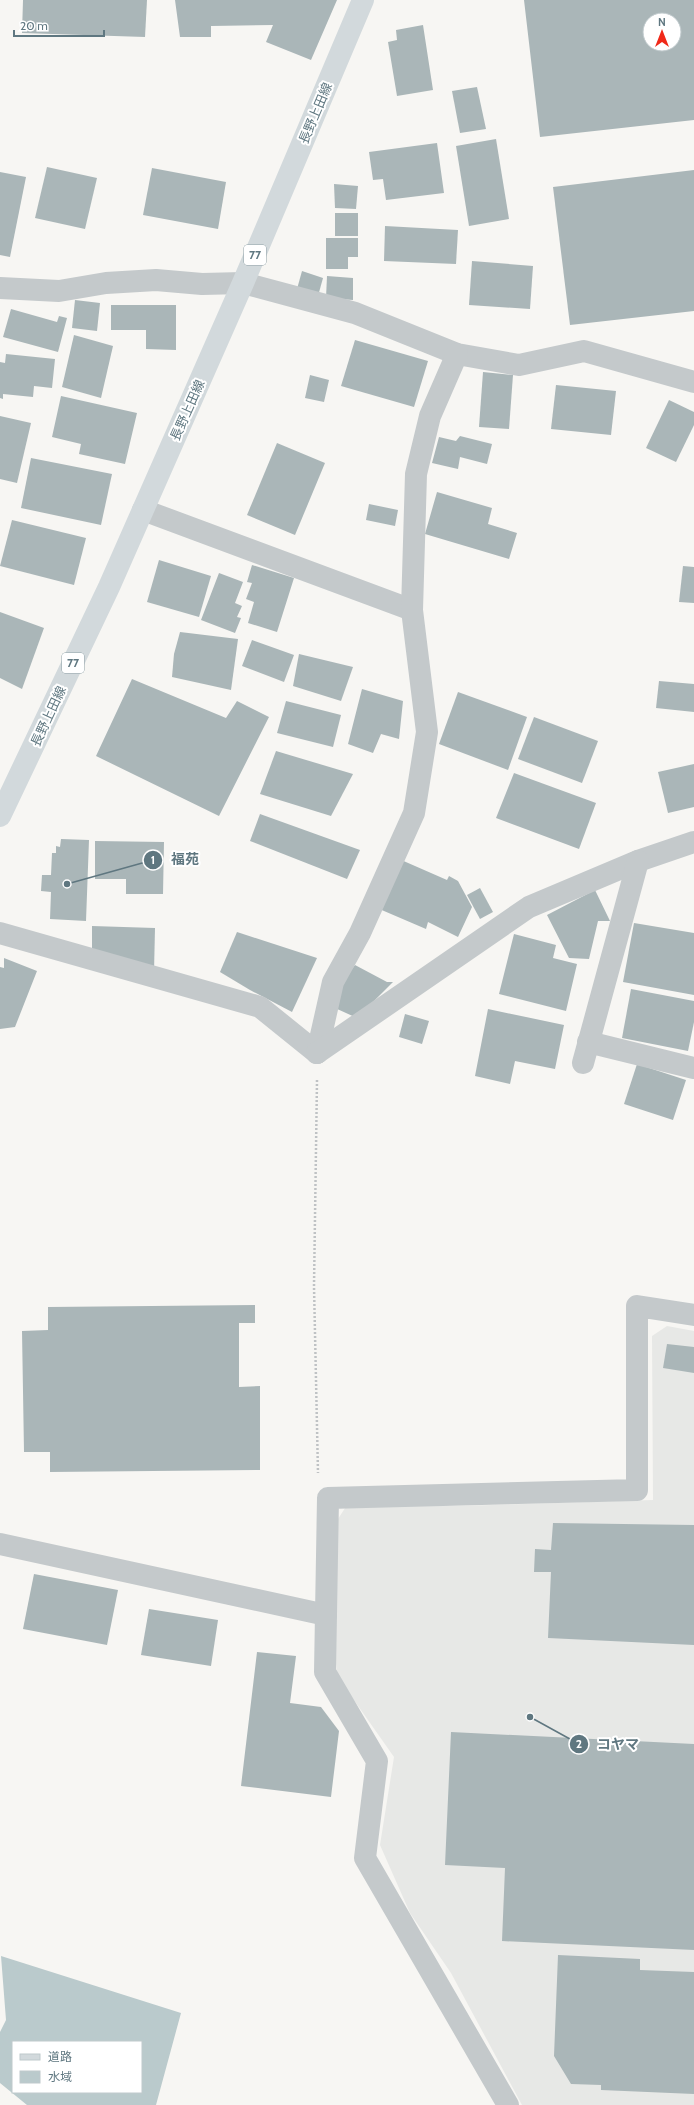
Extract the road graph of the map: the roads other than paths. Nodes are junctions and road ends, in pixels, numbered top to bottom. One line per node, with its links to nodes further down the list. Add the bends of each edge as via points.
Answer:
1 (363, 0): 2 (main road, 長野上田線 / 77)
2 (243, 283): 3 (street, via 202,284 156,280 106,283 59,291); 4 (street, via 355,313); 6 (main road, 長野上田線 / 77)
3 (0, 288)
4 (457, 354): 5 (street, via 519,365 584,351); 7 (street, via 430,416 416,474)
5 (694, 382)
6 (143, 510): 7 (street); 8 (main road, 長野上田線 / 77)
7 (412, 610): 13 (street, via 427,732 414,813 360,933 333,982)
8 (0, 816)
9 (694, 842): 10 (street)
10 (638, 861): 12 (street); 13 (street, via 529,907)
11 (0, 933): 13 (street, via 260,1006)
12 (588, 1042): 14 (street); 15 (street)
13 (317, 1053)
14 (583, 1063)
15 (694, 1068)
16 (694, 1315): 18 (street, via 637,1306 636,1490 328,1498)
17 (0, 1544): 18 (street)
18 (326, 1615): 19 (street, via 325,1672 377,1762 365,1858)
19 (508, 2105)

